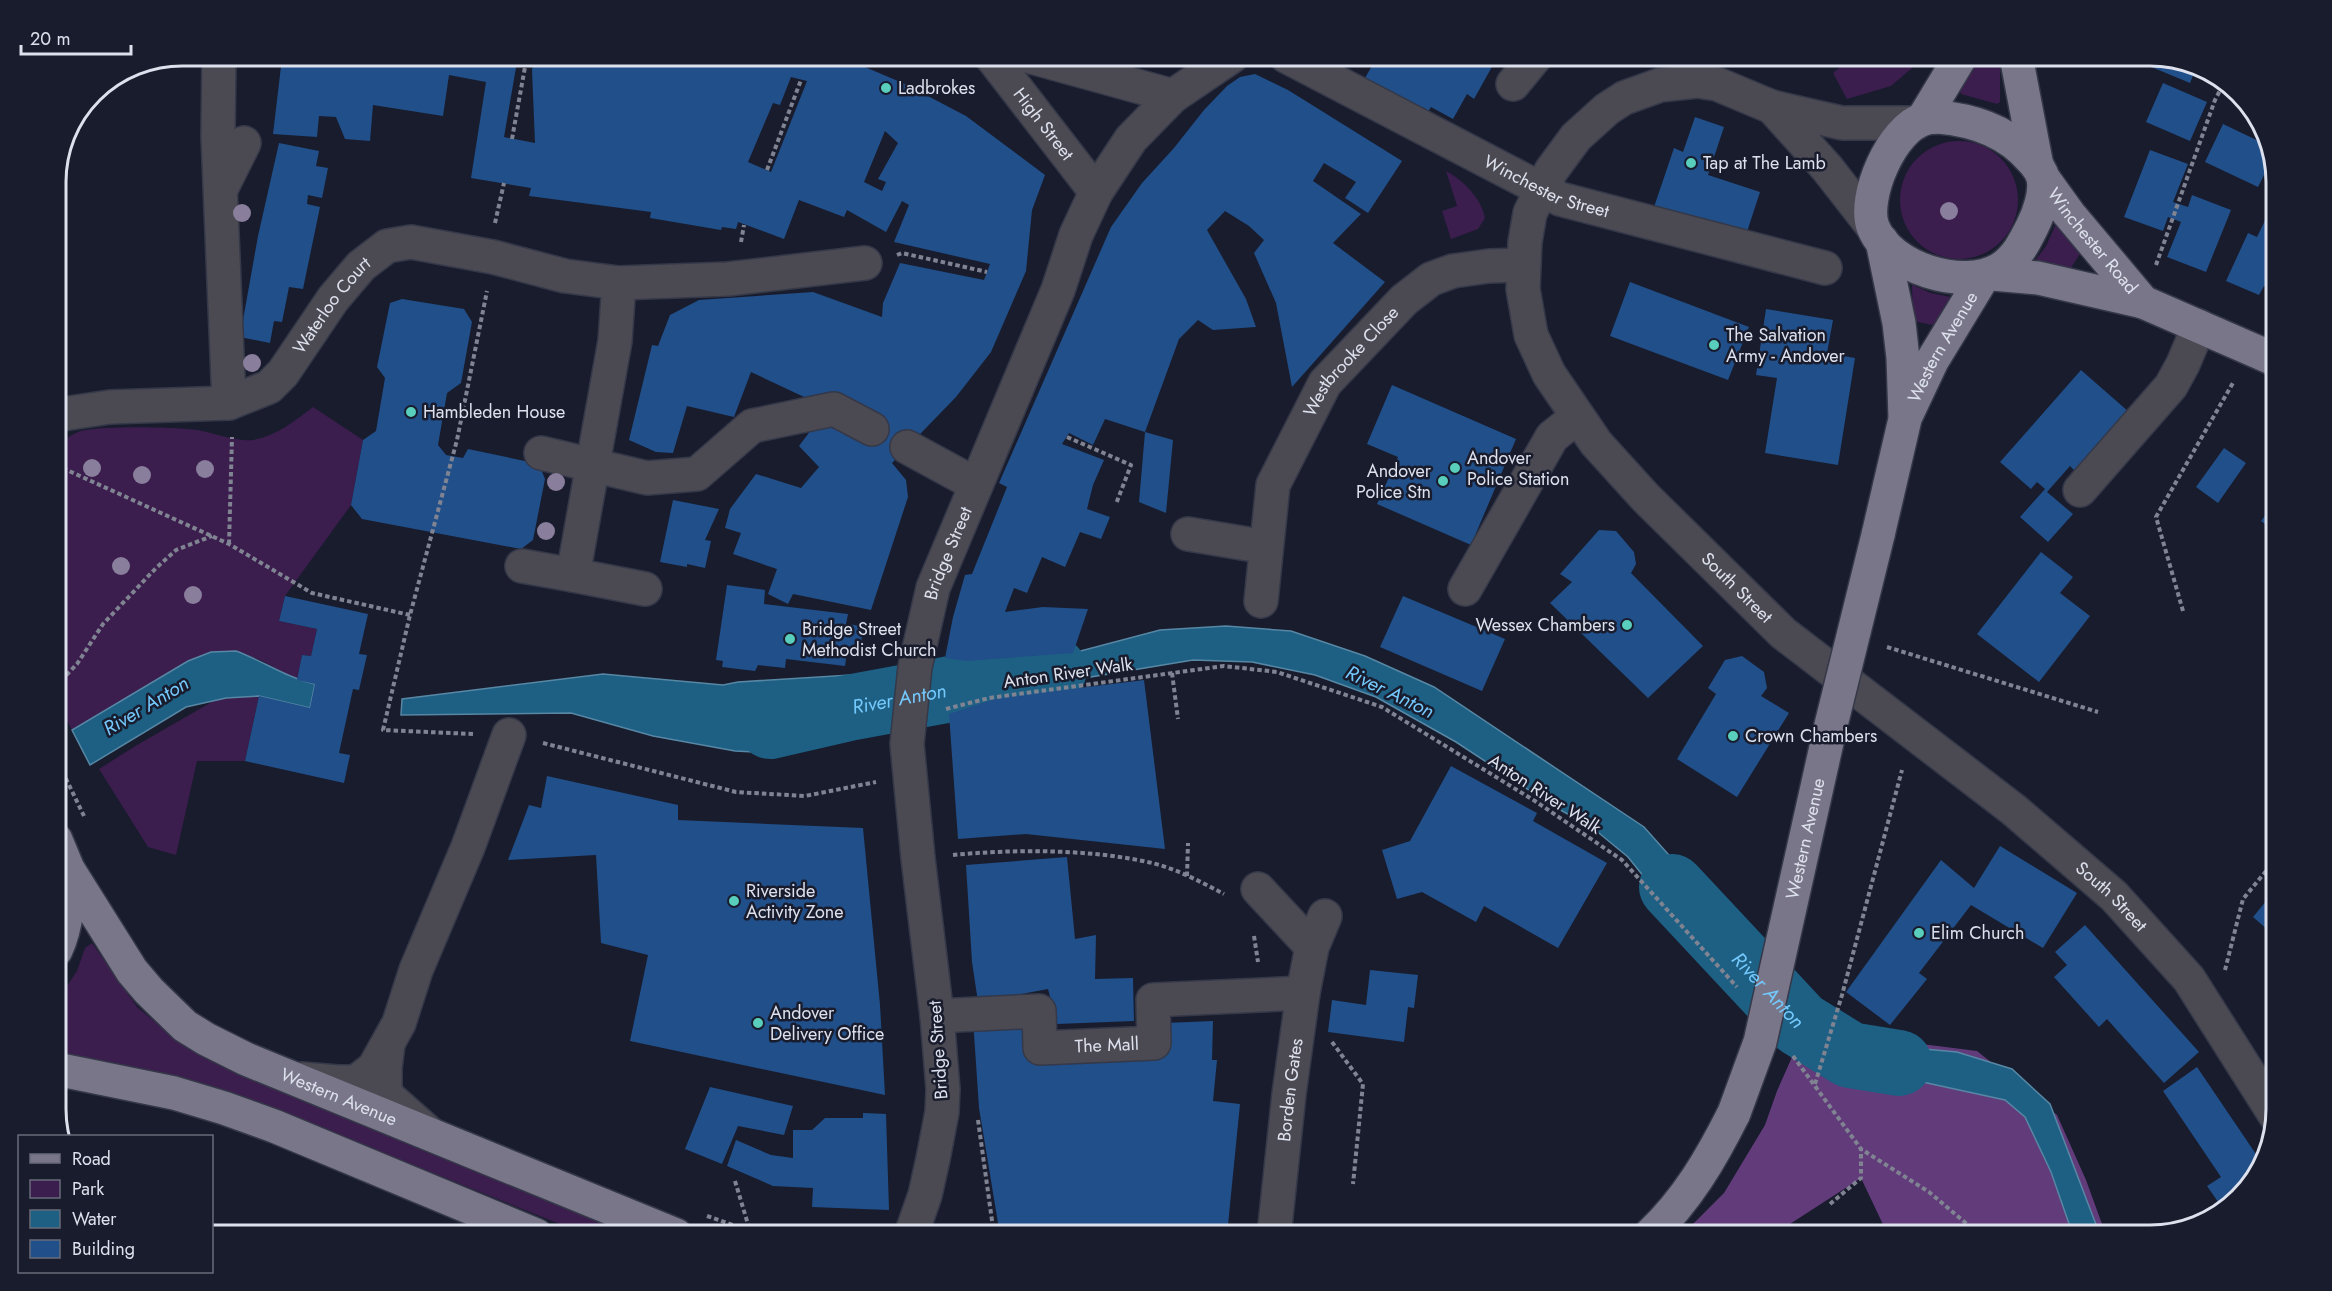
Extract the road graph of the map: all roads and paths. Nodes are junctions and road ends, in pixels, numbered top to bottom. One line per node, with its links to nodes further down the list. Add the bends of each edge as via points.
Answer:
1 (220, 66): 34 (street, via 231,139 220,191)
2 (525, 66): 17 (path)
3 (999, 66): 21 (street, High Street)
4 (1064, 66): 14 (street)
5 (1217, 66): 14 (street, Bridge Street)
6 (1306, 66): 20 (street, Winchester Street)
7 (1528, 66): 12 (street)
8 (1955, 66): 16 (main road)
9 (2018, 66): 19 (main road)
10 (1720, 70): 15 (street, South Street); 20 (street, South Street, via 1697,81 1660,85 1624,98 1607,109 1576,137)
11 (801, 80): 18 (path)
12 (1514, 84)
13 (2220, 90): 30 (path)
14 (1173, 96): 21 (street, Bridge Street, via 1131,139)
15 (1772, 107): 16 (street, South Street, via 1842,123); 22 (street, South Street, via 1827,168)
16 (1919, 121): 19 (main road, via 1959,119 1978,124 2014,143); 22 (main road, via 1888,152 1877,177 1871,206)
17 (512, 139)
18 (767, 170)
19 (2040, 172): 28 (main road, via 2042,200 2026,239 2012,260); 30 (main road, Winchester Road, via 2069,214)
20 (1540, 190): 25 (street, South Street, via 1530,213); 26 (street, Winchester Street, via 1560,200)
21 (1096, 192): 43 (street, Bridge Street)
22 (1878, 234): 28 (main road, via 1894,253 1922,269 1963,278); 36 (main road, Western Avenue, via 1899,323)
23 (493, 257): 29 (street, Waterloo Court, via 565,276); 34 (street, Waterloo Court, via 411,242 387,246 348,280 283,373); 56 (path, via 457,440)
24 (865, 263): 27 (path, via 902,253); 29 (street, Waterloo Court, via 728,279)
25 (1523, 265): 35 (street, South Street, via 1531,335 1549,374); 49 (street, Westbrooke Close, via 1453,271 1431,279 1404,300 1325,383 1273,485)
26 (1825, 268)
27 (987, 272)
28 (1987, 275): 30 (main road, Winchester Road, via 2038,279); 36 (main road, Western Avenue, via 1932,361)
29 (619, 283): 41 (street, via 615,341)
30 (2143, 302): 31 (main road, Winchester Road)
31 (2199, 326): 32 (main road, Winchester Road); 44 (street, via 2171,386)
32 (2265, 354): 55 (path, via 2156,517)
33 (66, 414): 34 (street, Waterloo Court, via 110,407)
34 (230, 416): 48 (path)
35 (1577, 417): 53 (street, via 1552,437); 63 (street, South Street, via 1646,498 1783,633)
36 (1905, 419): 101 (main road, Western Avenue, bridge, via 1760,1042 1734,1113 1698,1180)
37 (872, 429): 41 (street, via 834,409 752,426 697,474 647,478)
38 (1067, 437): 45 (path, via 1131,465)
39 (907, 447): 43 (street)
40 (541, 453): 41 (street)
41 (591, 465): 51 (street)
42 (66, 470): 47 (path)
43 (975, 484): 65 (street, Bridge Street, via 933,588 915,668 907,744)
44 (2080, 490)
45 (1116, 504)
46 (1188, 534): 49 (street)
47 (212, 536): 48 (path); 59 (path, via 176,550 156,568 103,624)
48 (229, 544): 56 (path, via 312,594)
49 (1266, 548): 54 (street, Westbrooke Close)
50 (522, 567): 51 (street)
51 (573, 575): 52 (street)
52 (635, 587)
53 (1465, 589)
54 (1261, 601)
55 (2182, 611)
56 (410, 615): 64 (path, via 384,730)
57 (1875, 645): 61 (path)
58 (1172, 673): 60 (path, Anton River Walk, via 989,698); 62 (path); 77 (path, Anton River Walk, via 1224,666 1277,672 1382,707 1622,860)
59 (66, 676)
60 (952, 708)
61 (2098, 712)
62 (1178, 718)
63 (1912, 732): 81 (street, South Street, via 2014,810 2114,896 2189,979); 87 (path)
64 (509, 735): 65 (path, via 736,792 806,796); 83 (street, via 468,847 416,970 399,1023)
65 (909, 775): 80 (street, Bridge Street)
66 (1188, 843): 70 (path)
67 (964, 854): 70 (path, via 1065,852 1152,863)
68 (66, 862): 86 (main road, Western Avenue, via 132,971 167,1010 206,1039)
69 (2266, 871): 81 (path, via 2243,900)
70 (1187, 876): 72 (path)
71 (66, 878): 74 (main road, Western Avenue)
72 (1243, 892): 76 (street)
73 (1325, 916): 76 (street, Borden Gates)
74 (66, 920)
75 (1252, 928): 79 (path)
76 (1312, 947): 78 (street, Borden Gates)
77 (1741, 991)
78 (1303, 993): 79 (street, The Mall); 100 (street, Borden Gates)
79 (1263, 995): 80 (street, The Mall, via 1153,1000 1154,1043 1040,1048 1039,1011)
80 (937, 1016): 98 (street, Bridge Street, via 942,1113)
81 (2213, 1018): 88 (street, South Street)
82 (1327, 1036): 93 (path, via 1362,1084)
83 (388, 1042): 86 (street, via 374,1068 356,1082); 90 (street, via 385,1094)
84 (1788, 1050): 87 (path)
85 (66, 1071): 95 (main road, via 174,1093 224,1108)
86 (290, 1077): 90 (main road, Western Avenue)
87 (1815, 1084): 91 (path)
88 (2266, 1101)
89 (978, 1119): 99 (path)
90 (429, 1134): 96 (main road, Western Avenue)
91 (1861, 1149): 94 (path, via 1861,1178); 102 (path, via 1929,1192)
92 (735, 1181): 97 (path)
93 (1353, 1184)
94 (1830, 1204)
95 (510, 1225)
96 (649, 1225)
97 (748, 1225)
98 (915, 1225)
99 (992, 1225)
100 (1275, 1225)
101 (1660, 1225)
102 (1967, 1225)

